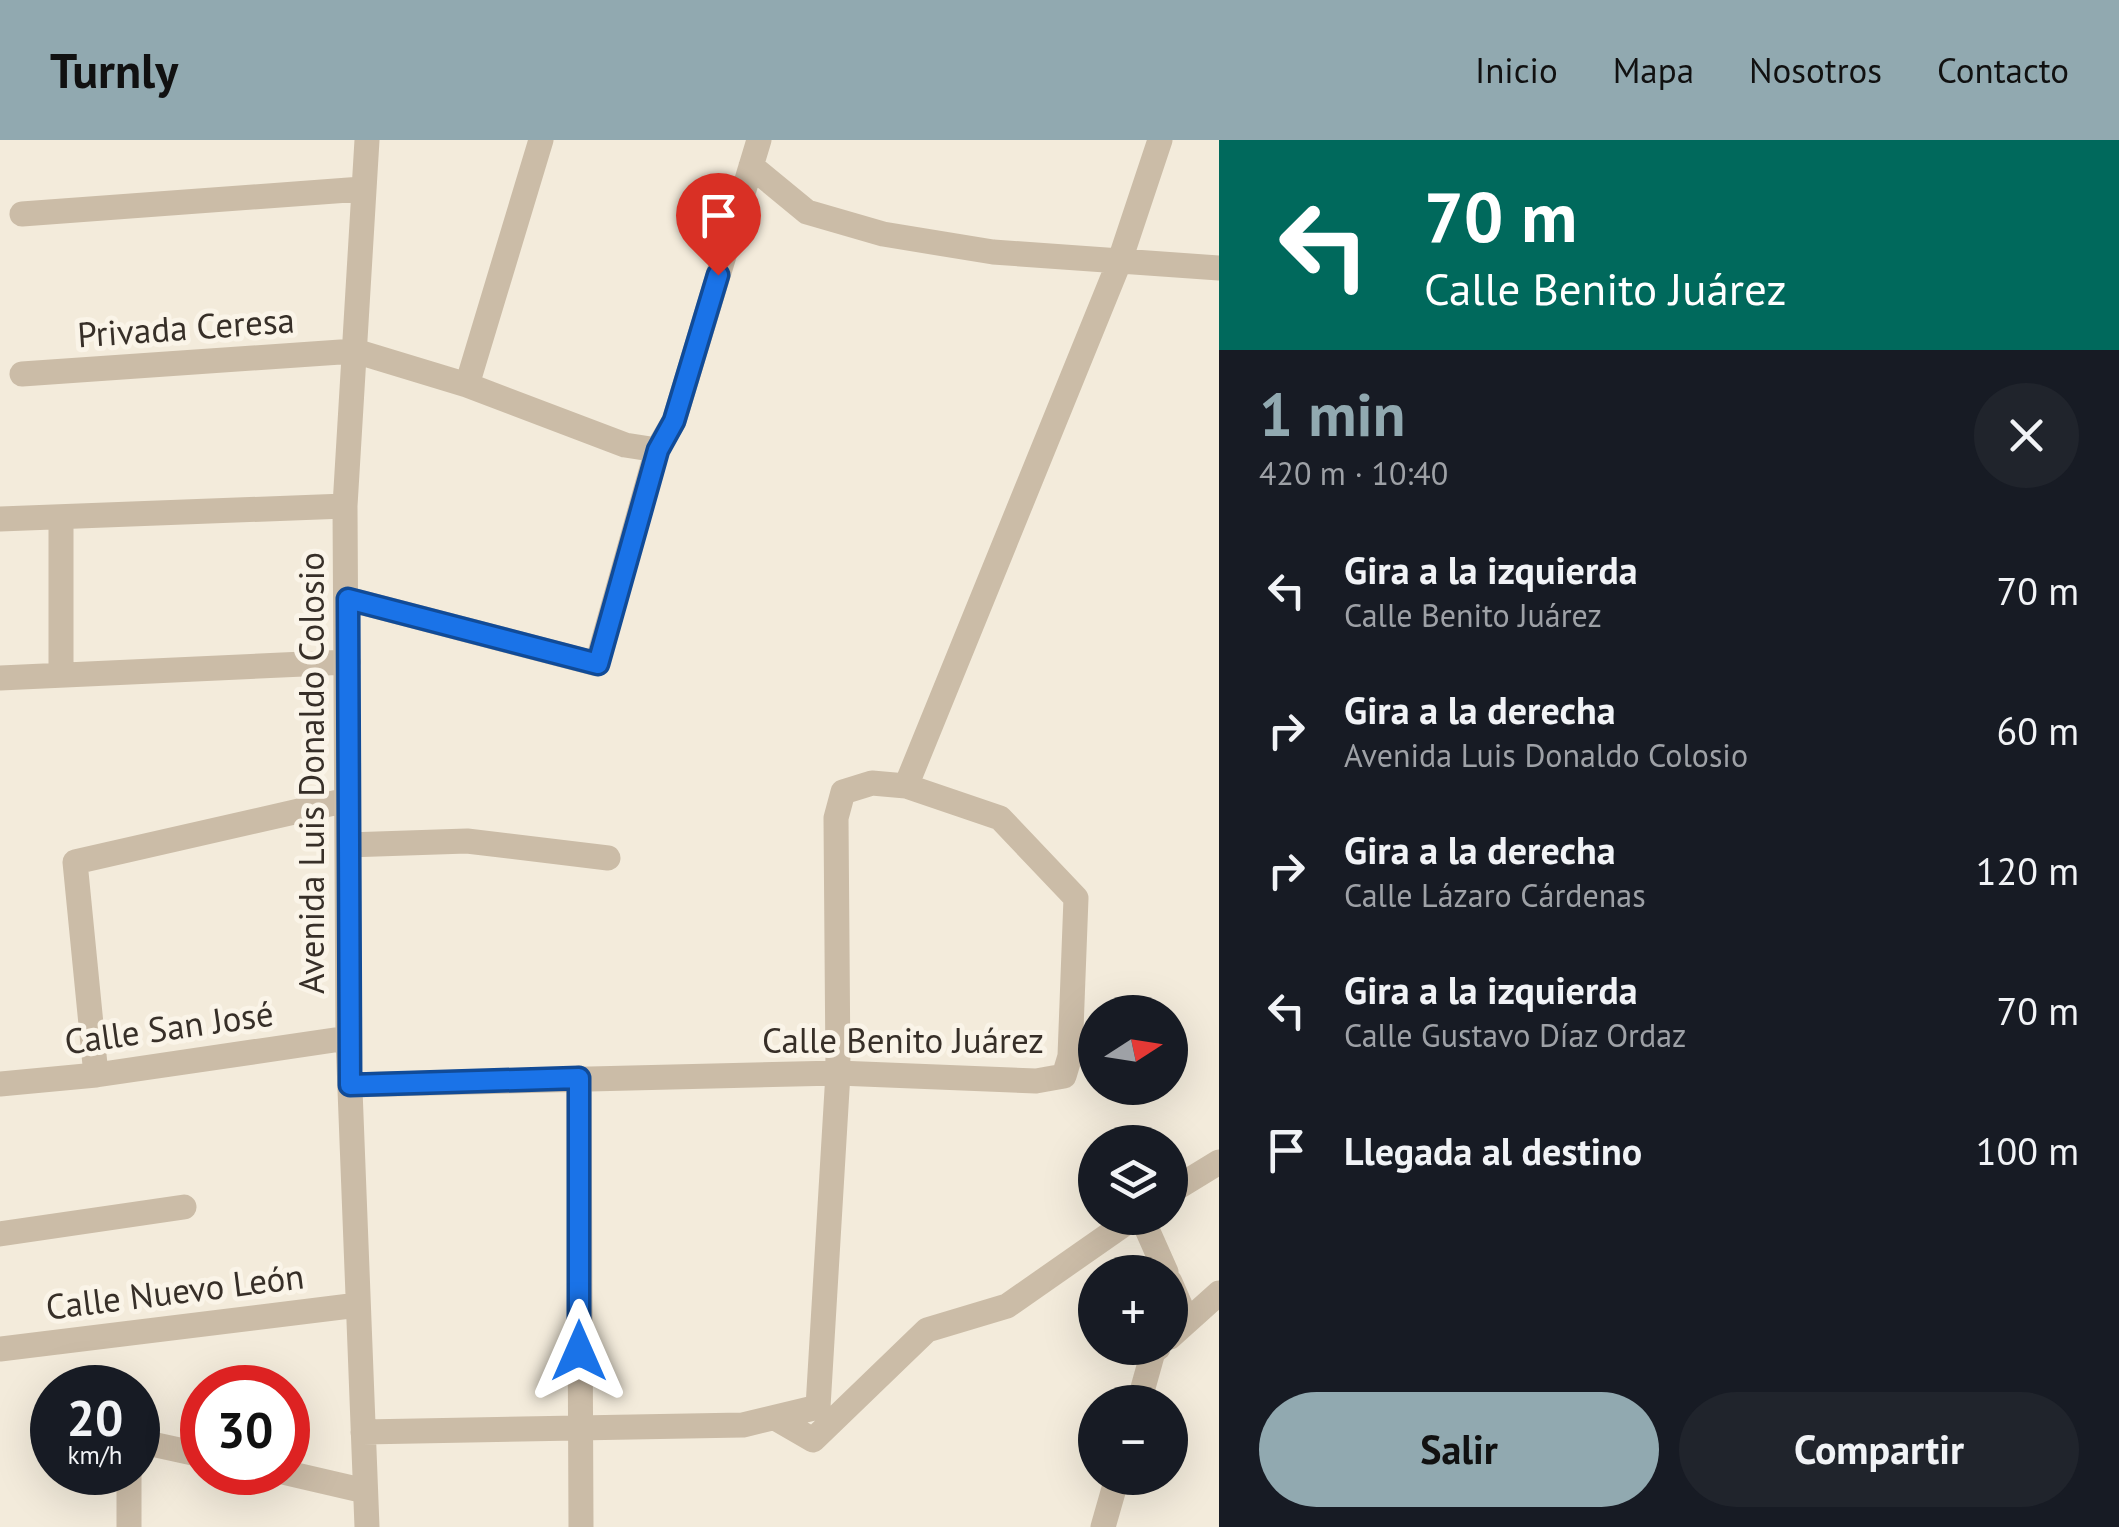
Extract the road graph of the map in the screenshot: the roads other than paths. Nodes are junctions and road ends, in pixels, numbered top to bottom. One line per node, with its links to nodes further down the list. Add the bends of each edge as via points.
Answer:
1 (367, 140): 6 (street, Avenida Luis Donaldo Colosio)
2 (541, 140): 12 (street)
3 (759, 140): 5 (street)
4 (1160, 140): 8 (street)
5 (751, 166): 8 (street, via 807,212 882,234 993,252); 13 (street, via 674,421)
6 (362, 188): 7 (street); 10 (street, Avenida Luis Donaldo Colosio)
7 (22, 214)
8 (1120, 260): 9 (street); 21 (street)
9 (1219, 268)
10 (355, 351): 11 (street, Privada Ceresa); 12 (street); 14 (street, Avenida Luis Donaldo Colosio)
11 (22, 374)
12 (468, 386): 13 (street, via 624,445)
13 (658, 450): 17 (street, via 598,664)
14 (345, 506): 15 (street); 17 (street, Avenida Luis Donaldo Colosio)
15 (60, 518): 16 (street); 19 (street)
16 (0, 520)
17 (348, 599): 18 (street, Avenida Luis Donaldo Colosio)
18 (348, 662): 19 (street); 22 (street, Avenida Luis Donaldo Colosio)
19 (60, 675): 20 (street)
20 (0, 678)
21 (906, 786): 26 (street, Calle Benito Juárez, via 872,783 844,792 836,818); 26 (street, Calle Benito Juárez, via 1000,818 1076,898 1070,1056 1064,1076 1036,1081)
22 (347, 800): 23 (street, Avenida Luis Donaldo Colosio); 27 (street, via 75,862)
23 (347, 845): 24 (street, via 468,841); 25 (street, Avenida Luis Donaldo Colosio)
24 (608, 858)
25 (348, 1038): 27 (street, Calle San José); 30 (street, Avenida Luis Donaldo Colosio)
26 (838, 1073): 28 (street, Calle Benito Juárez); 40 (street, via 818,1407)
27 (96, 1075): 29 (street, Calle San José)
28 (579, 1078): 30 (street, Calle Benito Juárez); 41 (street)
29 (0, 1084)
30 (350, 1085): 37 (street, Avenida Luis Donaldo Colosio)
31 (1219, 1162): 32 (street)
32 (1188, 1181)
33 (184, 1207): 34 (street)
34 (0, 1234)
35 (1109, 1235): 40 (street, via 1007,1306 927,1330 813,1440)
36 (1219, 1293): 38 (street)
37 (358, 1305): 39 (street, Calle Nuevo León); 42 (street, Avenida Luis Donaldo Colosio)
38 (1188, 1321)
39 (0, 1349)
40 (775, 1418): 41 (street, via 743,1425)
41 (578, 1429): 42 (street); 49 (street)
42 (363, 1432): 44 (street, Avenida Luis Donaldo Colosio)
43 (310, 1478): 44 (street)
44 (365, 1490): 48 (street, Avenida Luis Donaldo Colosio)
45 (129, 1495): 47 (street)
46 (1112, 1495): 50 (street)
47 (128, 1527)
48 (367, 1527)
49 (582, 1527)
50 (1103, 1527)

